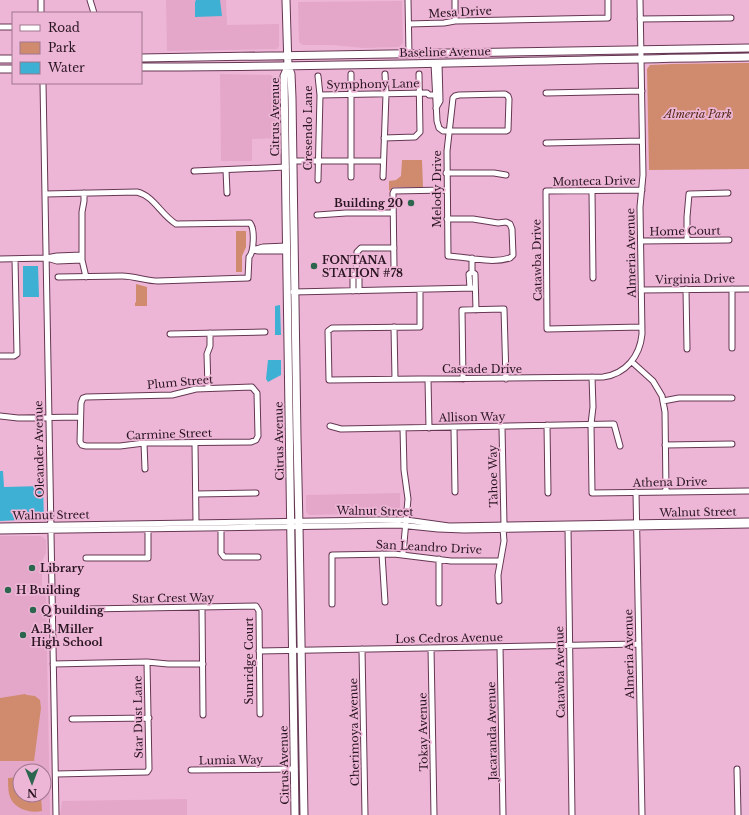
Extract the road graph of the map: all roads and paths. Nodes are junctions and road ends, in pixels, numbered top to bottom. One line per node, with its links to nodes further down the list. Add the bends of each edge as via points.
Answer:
1 (41, 0): 8 (street)
2 (90, 0): 9 (street)
3 (286, 0): 19 (main road, Citrus Avenue)
4 (408, 0): 13 (street)
5 (455, 0): 12 (street)
6 (608, 0): 12 (street, Mesa Drive, via 608,18)
7 (640, 0): 11 (street, Almeria Avenue)
8 (42, 12)
9 (94, 12)
10 (731, 18): 11 (street)
11 (640, 19): 17 (street, Almeria Avenue)
12 (455, 21): 13 (street, Mesa Drive)
13 (409, 24): 18 (street)
14 (0, 27): 15 (street)
15 (12, 27)
16 (749, 48): 17 (main road, Baseline Avenue)
17 (640, 50): 18 (main road, Baseline Avenue); 22 (street, Almeria Avenue)
18 (409, 54): 19 (main road, Baseline Avenue)
19 (288, 55): 21 (main road, Baseline Avenue); 26 (main road, Citrus Avenue)
20 (749, 57): 22 (main road, Baseline Avenue)
21 (142, 58)
22 (641, 58): 25 (main road, Baseline Avenue); 35 (street, Almeria Avenue)
23 (0, 59): 24 (main road)
24 (12, 59)
25 (436, 63): 26 (main road, Baseline Avenue); 36 (street)
26 (288, 67): 27 (main road, Baseline Avenue); 46 (main road, Citrus Avenue, via 291,76); 50 (main road, Citrus Avenue, via 284,76)
27 (142, 68)
28 (0, 69): 29 (main road)
29 (12, 69)
30 (351, 74): 38 (street)
31 (384, 74): 39 (street)
32 (419, 74): 40 (street)
33 (318, 76): 41 (street, Cresendo Lane)
34 (43, 84): 65 (street, Oleander Avenue)
35 (642, 91): 37 (street); 44 (street, Almeria Avenue)
36 (436, 93): 40 (street, Symphony Lane, via 428,91); 42 (street, via 440,101 436,108 439,128)
37 (546, 93)
38 (352, 94): 39 (street, Symphony Lane); 41 (street, Symphony Lane); 48 (street)
39 (386, 94): 40 (street, Symphony Lane); 43 (street)
40 (420, 94): 43 (street, via 420,132 415,137)
41 (320, 95): 47 (street, Cresendo Lane)
42 (450, 132): 42 (street, Melody Drive, via 455,96 508,96 508,130); 53 (street, Melody Drive, via 446,151)
43 (384, 138): 49 (street)
44 (642, 141): 45 (street); 59 (street, Almeria Avenue)
45 (546, 143)
46 (293, 161): 47 (street); 91 (main road, Citrus Avenue)
47 (318, 161): 48 (street); 57 (street, Cresendo Lane)
48 (351, 161): 49 (street); 55 (street)
49 (383, 161): 56 (street)
50 (286, 167): 51 (street); 72 (main road, Citrus Avenue)
51 (226, 170): 52 (street); 63 (street)
52 (194, 171)
53 (446, 173): 54 (street, via 494,173); 58 (street, Melody Drive)
54 (506, 176)
55 (351, 177)
56 (383, 177)
57 (318, 180)
58 (446, 190): 66 (street, via 394,191); 68 (street, Melody Drive)
59 (642, 190): 61 (street, Monteca Drive); 71 (street, Almeria Avenue)
60 (546, 191): 61 (street, Monteca Drive); 94 (street, Catawba Drive, via 547,328)
61 (592, 191): 83 (street)
62 (84, 192): 65 (street); 74 (street, via 142,193 168,220 176,224 250,223 253,229); 76 (street)
63 (227, 193)
64 (728, 193): 69 (street, via 689,194)
65 (45, 194): 75 (street, Oleander Avenue)
66 (393, 213): 67 (street); 73 (street)
67 (317, 216)
68 (447, 219): 77 (street, Melody Drive, via 448,256); 77 (street, via 473,219 510,224 513,255 510,258)
69 (688, 240): 70 (street, Home Court); 71 (street, Home Court)
70 (729, 240)
71 (641, 241): 88 (street, Almeria Avenue)
72 (287, 248): 74 (street, via 263,247); 91 (main road, Citrus Avenue)
73 (394, 248): 80 (street); 90 (street, via 361,248 357,252 356,272 359,276)
74 (253, 250): 82 (street, via 249,257 248,278 147,281 126,276)
75 (46, 258): 76 (street, via 57,261 65,258); 79 (street); 111 (street, Oleander Avenue)
76 (82, 258): 82 (street)
77 (472, 258): 84 (street, via 470,274)
78 (0, 259): 79 (street)
79 (15, 259): 100 (street, via 17,354)
80 (394, 267)
81 (58, 277): 82 (street)
82 (86, 277)
83 (593, 278)
84 (473, 288): 87 (street); 92 (street)
85 (732, 289): 86 (street, Virginia Drive); 89 (street, Virginia Drive); 98 (street)
86 (749, 289)
87 (420, 290): 90 (street); 93 (street, via 420,326)
88 (641, 290): 89 (street, Virginia Drive); 94 (street, Almeria Avenue)
89 (686, 290): 99 (street)
90 (356, 291): 91 (street)
91 (292, 292): 137 (main road, Citrus Avenue); 138 (main road, Citrus Avenue)
92 (476, 310): 105 (street, via 504,309); 106 (street, via 462,310)
93 (394, 327): 103 (street); 103 (street, Cascade Drive, via 332,328 328,331 329,380)
94 (642, 327): 101 (street, Almeria Avenue, via 641,344)
95 (265, 332): 96 (street)
96 (210, 333): 97 (street); 107 (street, via 207,358)
97 (170, 334)
98 (732, 348)
99 (687, 349)
100 (0, 356)
101 (632, 362): 102 (street, Cascade Drive, via 616,374); 109 (street, via 656,384)
102 (592, 377): 105 (street, Cascade Drive); 113 (street)
103 (395, 379): 104 (street, Cascade Drive)
104 (428, 379): 106 (street, Cascade Drive); 118 (street)
105 (506, 379): 106 (street, Cascade Drive)
106 (463, 380)
107 (208, 388): 112 (street, Plum Street, via 172,395 89,396 81,402); 120 (street, Plum Street, via 256,389)
108 (732, 398): 109 (street, via 679,398)
109 (663, 401): 124 (street)
110 (0, 416): 111 (street)
111 (49, 417): 112 (street); 143 (street, Oleander Avenue)
112 (80, 417): 122 (street, Carmine Street, via 82,445)
113 (591, 424): 114 (street, Allison Way); 125 (street, Allison Way, via 614,424); 129 (street, Athena Drive, via 592,493)
114 (547, 425): 116 (street, Allison Way); 132 (street)
115 (330, 426): 117 (street, Allison Way, via 341,429)
116 (502, 427): 119 (street, Allison Way); 142 (street, Tahoe Way)
117 (403, 428): 118 (street, Allison Way); 136 (street, via 408,499)
118 (429, 428): 119 (street, Allison Way)
119 (454, 428): 128 (street)
120 (256, 440): 121 (street, Carmine Street)
121 (195, 443): 122 (street, Carmine Street); 133 (street)
122 (144, 444): 126 (street)
123 (732, 444): 124 (street)
124 (665, 445): 130 (street)
125 (620, 446)
126 (145, 470)
127 (749, 491): 130 (street, Athena Drive)
128 (455, 492)
129 (636, 492): 130 (street, Athena Drive); 139 (street, Almeria Avenue)
130 (666, 492)
131 (256, 493): 133 (street)
132 (548, 493)
133 (196, 494): 135 (street)
134 (749, 521): 139 (street, Walnut Street)
135 (196, 523): 137 (street, Walnut Street); 143 (street, Walnut Street)
136 (406, 523): 138 (street, Walnut Street); 142 (street, Walnut Street, via 448,530); 149 (street)
137 (291, 524): 138 (street, Walnut Street); 144 (street, Walnut Street); 166 (main road, Citrus Avenue)
138 (299, 524): 166 (main road, Citrus Avenue)
139 (637, 525): 140 (street, Walnut Street); 142 (street, Walnut Street); 145 (street, Walnut Street); 161 (street, Almeria Avenue)
140 (749, 525)
141 (0, 526): 143 (street, Walnut Street)
142 (504, 527): 145 (street, Walnut Street); 153 (street, Tahoe Way)
143 (51, 528): 146 (street, Walnut Street); 147 (street, Walnut Street); 169 (street, Oleander Avenue)
144 (221, 528): 146 (street, Walnut Street); 150 (street, via 224,557)
145 (568, 528): 162 (street, Catawba Avenue)
146 (148, 529): 151 (street, via 148,558)
147 (0, 532)
148 (382, 554): 149 (street, San Leandro Drive); 155 (street); 157 (street, San Leandro Drive, via 332,555)
149 (403, 554): 152 (street, San Leandro Drive)
150 (258, 557)
151 (86, 558)
152 (440, 559): 153 (street, San Leandro Drive); 156 (street)
153 (500, 561): 154 (street, Tahoe Way)
154 (499, 601)
155 (385, 602)
156 (439, 603)
157 (332, 604)
158 (202, 607): 159 (street, Star Crest Way); 160 (street, Star Crest Way); 170 (street)
159 (258, 608): 167 (street, Sunridge Court)
160 (89, 609)
161 (639, 644): 162 (street, Los Cedros Avenue); 186 (street, Almeria Avenue)
162 (570, 645): 163 (street, Los Cedros Avenue); 185 (street, Catawba Avenue)
163 (500, 647): 164 (street, Los Cedros Avenue); 184 (street, Jacaranda Avenue)
164 (431, 648): 165 (street, Los Cedros Avenue); 183 (street, Tokay Avenue)
165 (362, 649): 166 (street, Los Cedros Avenue); 182 (street, Cherimoya Avenue)
166 (297, 650): 167 (street, Los Cedros Avenue); 175 (main road, Citrus Avenue); 181 (main road, Citrus Avenue)
167 (259, 651): 171 (street, Sunridge Court)
168 (148, 662): 169 (street); 170 (street); 173 (street, Star Dust Lane)
169 (53, 664): 178 (street, Oleander Avenue)
170 (203, 664): 172 (street)
171 (260, 714)
172 (203, 715)
173 (149, 718): 174 (street); 178 (street, Star Dust Lane, via 147,772)
174 (72, 719)
175 (295, 769): 177 (street, Lumia Way); 180 (main road, Citrus Avenue)
176 (737, 769): 187 (street)
177 (191, 770)
178 (56, 774): 179 (street, Oleander Avenue)
179 (56, 815)
180 (295, 815)
181 (304, 815)
182 (365, 815)
183 (434, 815)
184 (503, 815)
185 (572, 815)
186 (642, 815)
187 (738, 815)

